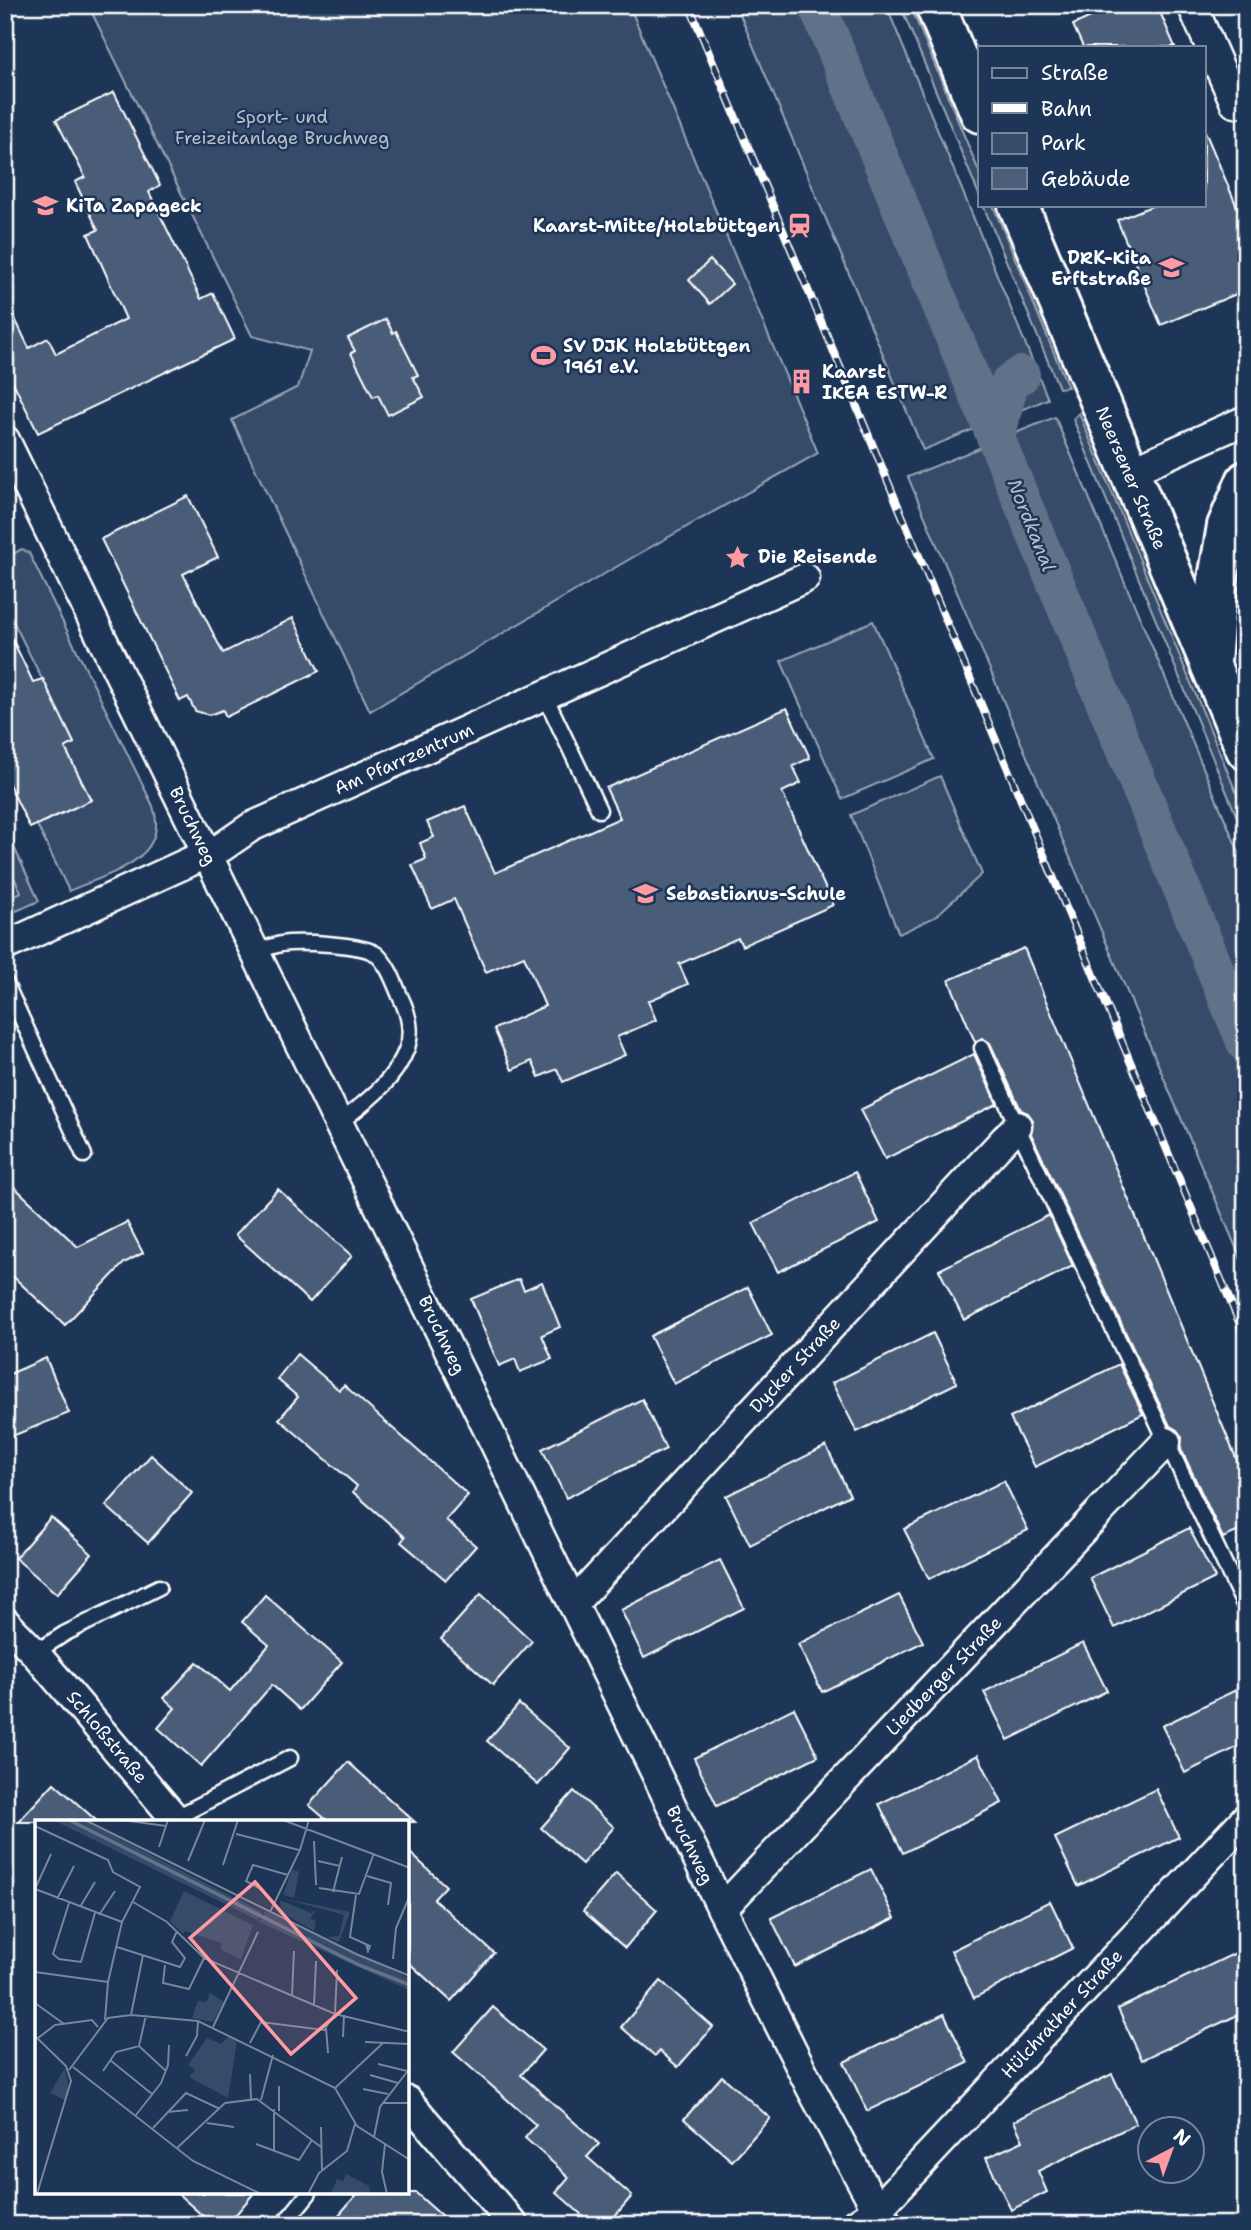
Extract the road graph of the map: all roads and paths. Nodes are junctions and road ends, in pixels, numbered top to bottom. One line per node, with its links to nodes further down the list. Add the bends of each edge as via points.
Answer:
1 (935, 5): 4 (main road)
2 (1192, 5): 3 (street)
3 (1236, 103)
4 (978, 108)
5 (1018, 206): 8 (main road, Neersener Straße)
6 (1246, 421): 8 (street)
7 (5, 440): 15 (street, Bruchweg)
8 (1129, 472): 11 (main road, Neersener Straße)
9 (1246, 481): 11 (main road, via 1227,526)
10 (805, 578): 12 (street, Am Pfarrzentrum)
11 (1211, 667): 13 (main road, Neersener Straße)
12 (545, 696): 14 (lane); 15 (street, Am Pfarrzentrum, via 251,827)
13 (1246, 750)
14 (599, 810)
15 (207, 855): 16 (street, Am Pfarrzentrum); 17 (street, Bruchweg)
16 (5, 946)
17 (255, 953): 20 (street, Bruchweg); 20 (lane, via 294,943 359,947 381,959 396,987 409,1022 403,1058 382,1087)
18 (5, 982): 22 (lane)
19 (982, 1048): 21 (lane)
20 (339, 1123): 25 (street, Bruchweg)
21 (1017, 1126): 23 (lane); 25 (street, Dycker Straße)
22 (84, 1155)
23 (1166, 1442): 26 (lane); 32 (street, Liedberger Straße)
24 (159, 1587): 28 (lane)
25 (573, 1604): 32 (street, Bruchweg)
26 (1246, 1609)
27 (5, 1622): 28 (street, Schloßstraße)
28 (35, 1653): 31 (street, Schloßstraße)
29 (290, 1758): 31 (lane)
30 (1246, 1818): 35 (street, Hülchrather Straße)
31 (177, 1820)
32 (722, 1909): 35 (street, Bruchweg)
33 (410, 2103): 37 (street)
34 (307, 2195): 36 (lane)
35 (873, 2220)
36 (283, 2225)
37 (514, 2225)

